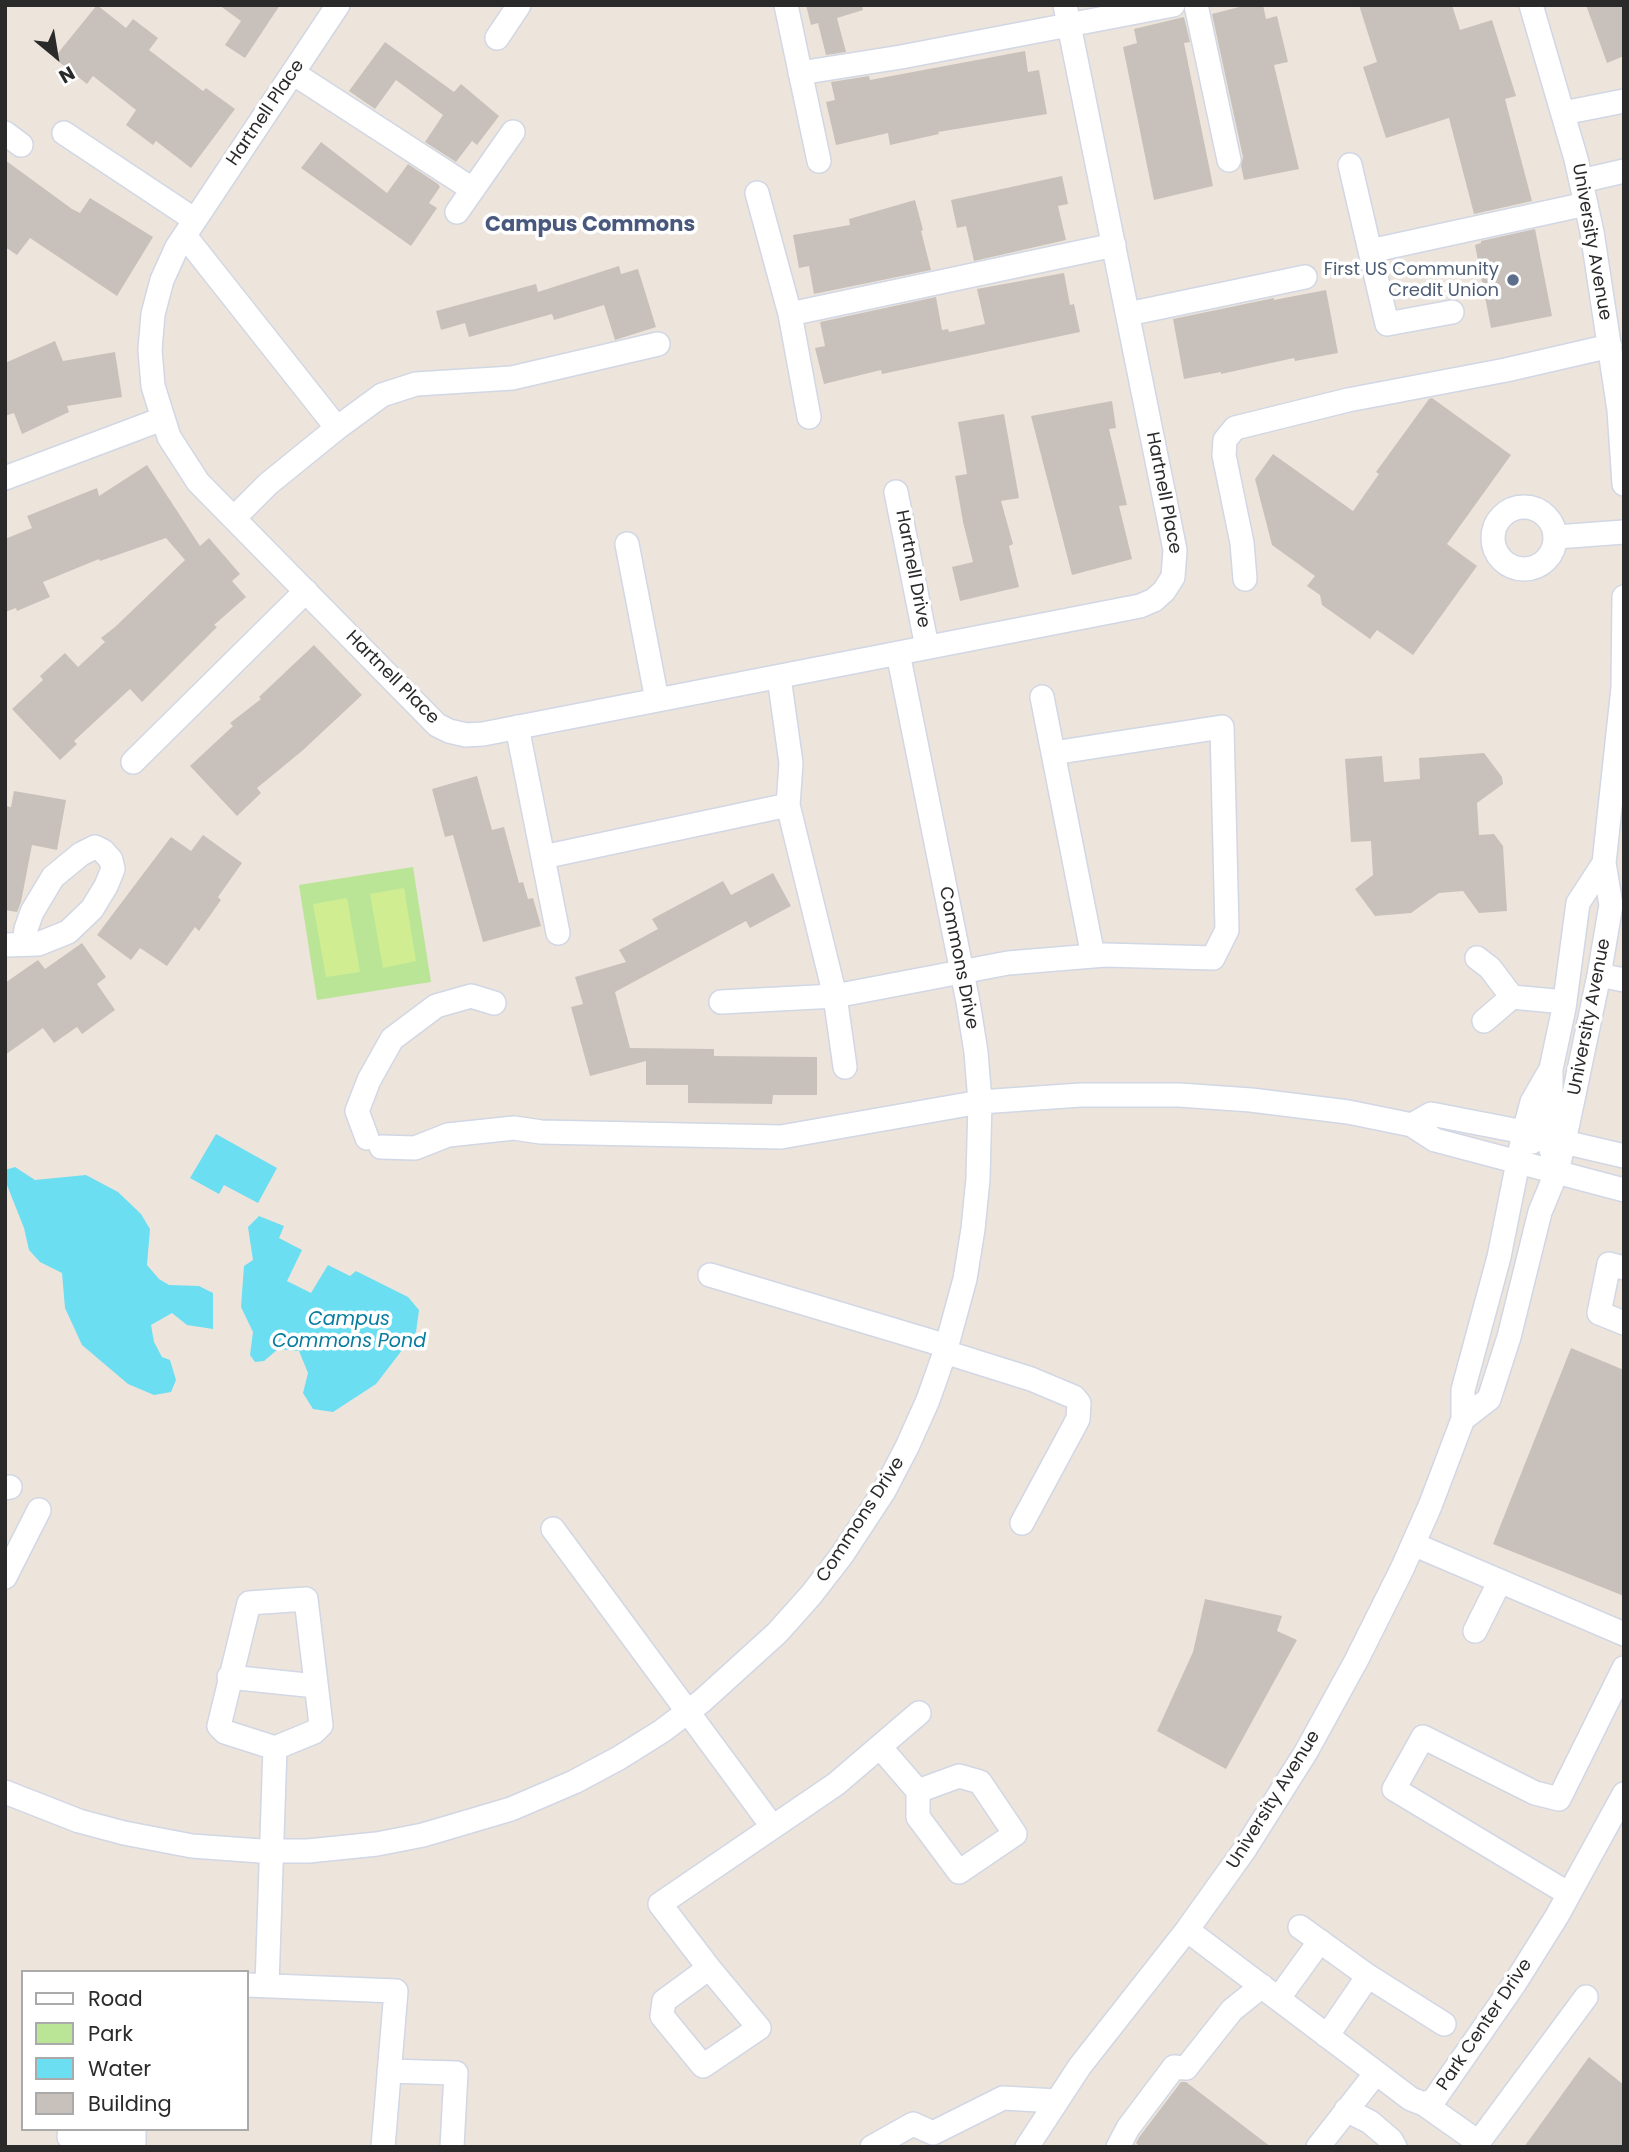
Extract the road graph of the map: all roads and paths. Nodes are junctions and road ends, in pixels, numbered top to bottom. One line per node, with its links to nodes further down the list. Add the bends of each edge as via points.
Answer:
1 (338, 5): 10 (street, Hartnell Place)
2 (519, 5): 8 (street)
3 (786, 5): 9 (street)
4 (1173, 5): 7 (street)
5 (1196, 5): 15 (street)
6 (1531, 5): 12 (street, University Avenue)
7 (1067, 15): 9 (street); 25 (street, Hartnell Place)
8 (497, 38)
9 (800, 73): 16 (street)
10 (293, 74): 20 (street); 24 (street, Hartnell Place)
11 (1624, 101): 12 (street)
12 (1563, 113): 19 (street, University Avenue)
13 (513, 132): 20 (street)
14 (64, 133): 24 (street)
15 (1229, 160)
16 (819, 161)
17 (1350, 164): 26 (street)
18 (1624, 171): 19 (street)
19 (1581, 181): 22 (street, University Avenue)
20 (472, 189): 23 (street)
21 (757, 193): 29 (street)
22 (1586, 204): 26 (street); 32 (street, University Avenue)
23 (457, 212)
24 (190, 228): 34 (street, Hartnell Place, via 162,280 153,314 151,368); 35 (street)
25 (1114, 245): 29 (street); 30 (street, Hartnell Place)
26 (1370, 251): 28 (street, via 1387,324)
27 (1305, 277): 30 (street)
28 (1452, 312)
29 (790, 314): 33 (street)
30 (1128, 314): 47 (street, Hartnell Place, via 1175,550 1173,577 1154,600 1140,606)
31 (658, 344): 35 (street, via 512,378 416,384 382,395)
32 (1615, 356): 36 (street, University Avenue); 44 (street, via 1506,370 1348,400 1235,428 1225,440 1224,455)
33 (809, 417)
34 (162, 419): 37 (street); 40 (street, Hartnell Place, via 198,482)
35 (337, 428): 40 (street)
36 (1622, 438): 38 (street, University Avenue)
37 (5, 478)
38 (1624, 484)
39 (896, 492): 47 (street, Hartnell Drive)
40 (234, 518): 45 (street, Hartnell Place)
41 (1624, 532): 42 (street)
42 (1556, 537)
43 (627, 544): 52 (street)
44 (1245, 579)
45 (306, 591): 53 (street, Hartnell Place, via 437,724 466,735); 55 (street)
46 (1624, 597): 49 (street, University Avenue)
47 (928, 648): 48 (street, Hartnell Place)
48 (898, 653): 50 (street, Hartnell Place); 63 (street, Commons Drive)
49 (1623, 671): 58 (street, University Avenue)
50 (779, 677): 52 (street, Hartnell Place); 56 (street, via 791,763)
51 (1042, 697): 54 (street)
52 (657, 700): 53 (street, Hartnell Place)
53 (517, 727): 57 (street)
54 (1054, 753): 61 (street); 61 (street, via 1223,727 1227,930 1213,958)
55 (133, 762)
56 (788, 805): 57 (street); 66 (street)
57 (543, 857): 60 (street)
58 (1604, 863): 59 (street, University Avenue); 69 (street, University Avenue, via 1578,903)
59 (1617, 905): 64 (street, University Avenue)
60 (558, 933)
61 (1093, 956): 63 (street)
62 (1478, 958): 67 (street)
63 (962, 971): 66 (street); 74 (street, Commons Drive)
64 (1599, 975): 65 (street); 77 (street, University Avenue)
65 (1624, 980)
66 (835, 996): 68 (street); 72 (street)
67 (1512, 997): 69 (street); 71 (street)
68 (721, 1002)
69 (1565, 1002): 73 (street, University Avenue)
70 (494, 1003): 74 (street, via 471,996 436,1006 392,1039 357,1111 374,1142 415,1148 448,1135 514,1128 781,1137)
71 (1484, 1021)
72 (845, 1067)
73 (1551, 1069): 76 (street, University Avenue, via 1532,1102); 80 (street, University Avenue, via 1547,1125)
74 (979, 1102): 75 (street, via 1081,1095 1179,1096 1335,1110); 85 (street, Commons Drive, via 973,1229)
75 (1412, 1125): 76 (street, via 1431,1114); 79 (street, via 1435,1140)
76 (1524, 1132): 79 (street, University Avenue); 80 (street)
77 (1564, 1142): 78 (street); 80 (street, University Avenue)
78 (1624, 1156)
79 (1519, 1161): 80 (street); 86 (street, University Avenue, via 1463,1390)
80 (1557, 1171): 81 (street); 86 (street, University Avenue, via 1540,1212 1489,1399)
81 (1624, 1191)
82 (1624, 1268): 84 (street, via 1609,1264 1599,1313)
83 (710, 1275): 85 (street)
84 (1624, 1323)
85 (946, 1349): 88 (street, via 1031,1379 1079,1403 1078,1419); 98 (street, Commons Drive, via 907,1447 842,1555 777,1633)
86 (1463, 1419): 90 (street, University Avenue)
87 (39, 1510): 91 (street)
88 (1023, 1522)
89 (553, 1529): 98 (street)
90 (1413, 1544): 92 (street); 109 (street, University Avenue, via 1306,1752)
91 (5, 1577)
92 (1500, 1581): 93 (street); 94 (street)
93 (1475, 1631)
94 (1624, 1634)
95 (1624, 1668): 107 (street, via 1559,1799 1535,1793 1423,1737 1394,1789)
96 (229, 1677): 97 (street); 97 (street, via 249,1603 306,1599); 101 (street, via 219,1726)
97 (316, 1686): 101 (street, via 321,1725)
98 (689, 1711): 105 (street); 106 (street, Commons Drive, via 575,1782 500,1813 377,1844)
99 (919, 1713): 100 (street)
100 (880, 1747): 102 (street); 105 (street, via 836,1784)
101 (275, 1748): 106 (street)
102 (918, 1791): 102 (street, via 918,1817 959,1872 1016,1834 980,1782 959,1776)
103 (5, 1793): 106 (street, Commons Drive, via 124,1833 192,1846)
104 (1624, 1794): 107 (street, Park Center Drive)
105 (772, 1826): 111 (street, via 660,1904)
106 (272, 1851): 113 (street)
107 (1569, 1894): 121 (street, Park Center Drive, via 1449,2080)
108 (1300, 1927): 110 (street)
109 (1187, 1930): 114 (street, Park Center Drive); 120 (street, University Avenue)
110 (1320, 1941): 112 (street); 114 (street)
111 (709, 1968)
112 (1368, 1976): 116 (street); 117 (street)
113 (257, 1985): 118 (street, via 396,1992)
114 (1270, 1993): 117 (street, Park Center Drive); 130 (street, via 1233,2010 1185,2068 1174,2067)
115 (1586, 1997): 125 (street)
116 (1444, 2024)
117 (1327, 2036): 119 (street, Park Center Drive)
118 (389, 2071): 126 (street); 127 (street, via 456,2073)
119 (1376, 2073): 121 (street, Park Center Drive); 122 (street)
120 (1057, 2101): 128 (street, via 1003,2098 933,2133 913,2124); 129 (street, University Avenue)
121 (1424, 2104): 125 (street)
122 (1346, 2110): 131 (street); 132 (street, via 1370,2122)
123 (70, 2131): 124 (street, via 69,2137 134,2142)
124 (134, 2131)
125 (1476, 2145)
126 (383, 2147)
127 (452, 2147)
128 (872, 2147)
129 (1027, 2147)
130 (1118, 2147)
131 (1318, 2147)
132 (1395, 2147)

